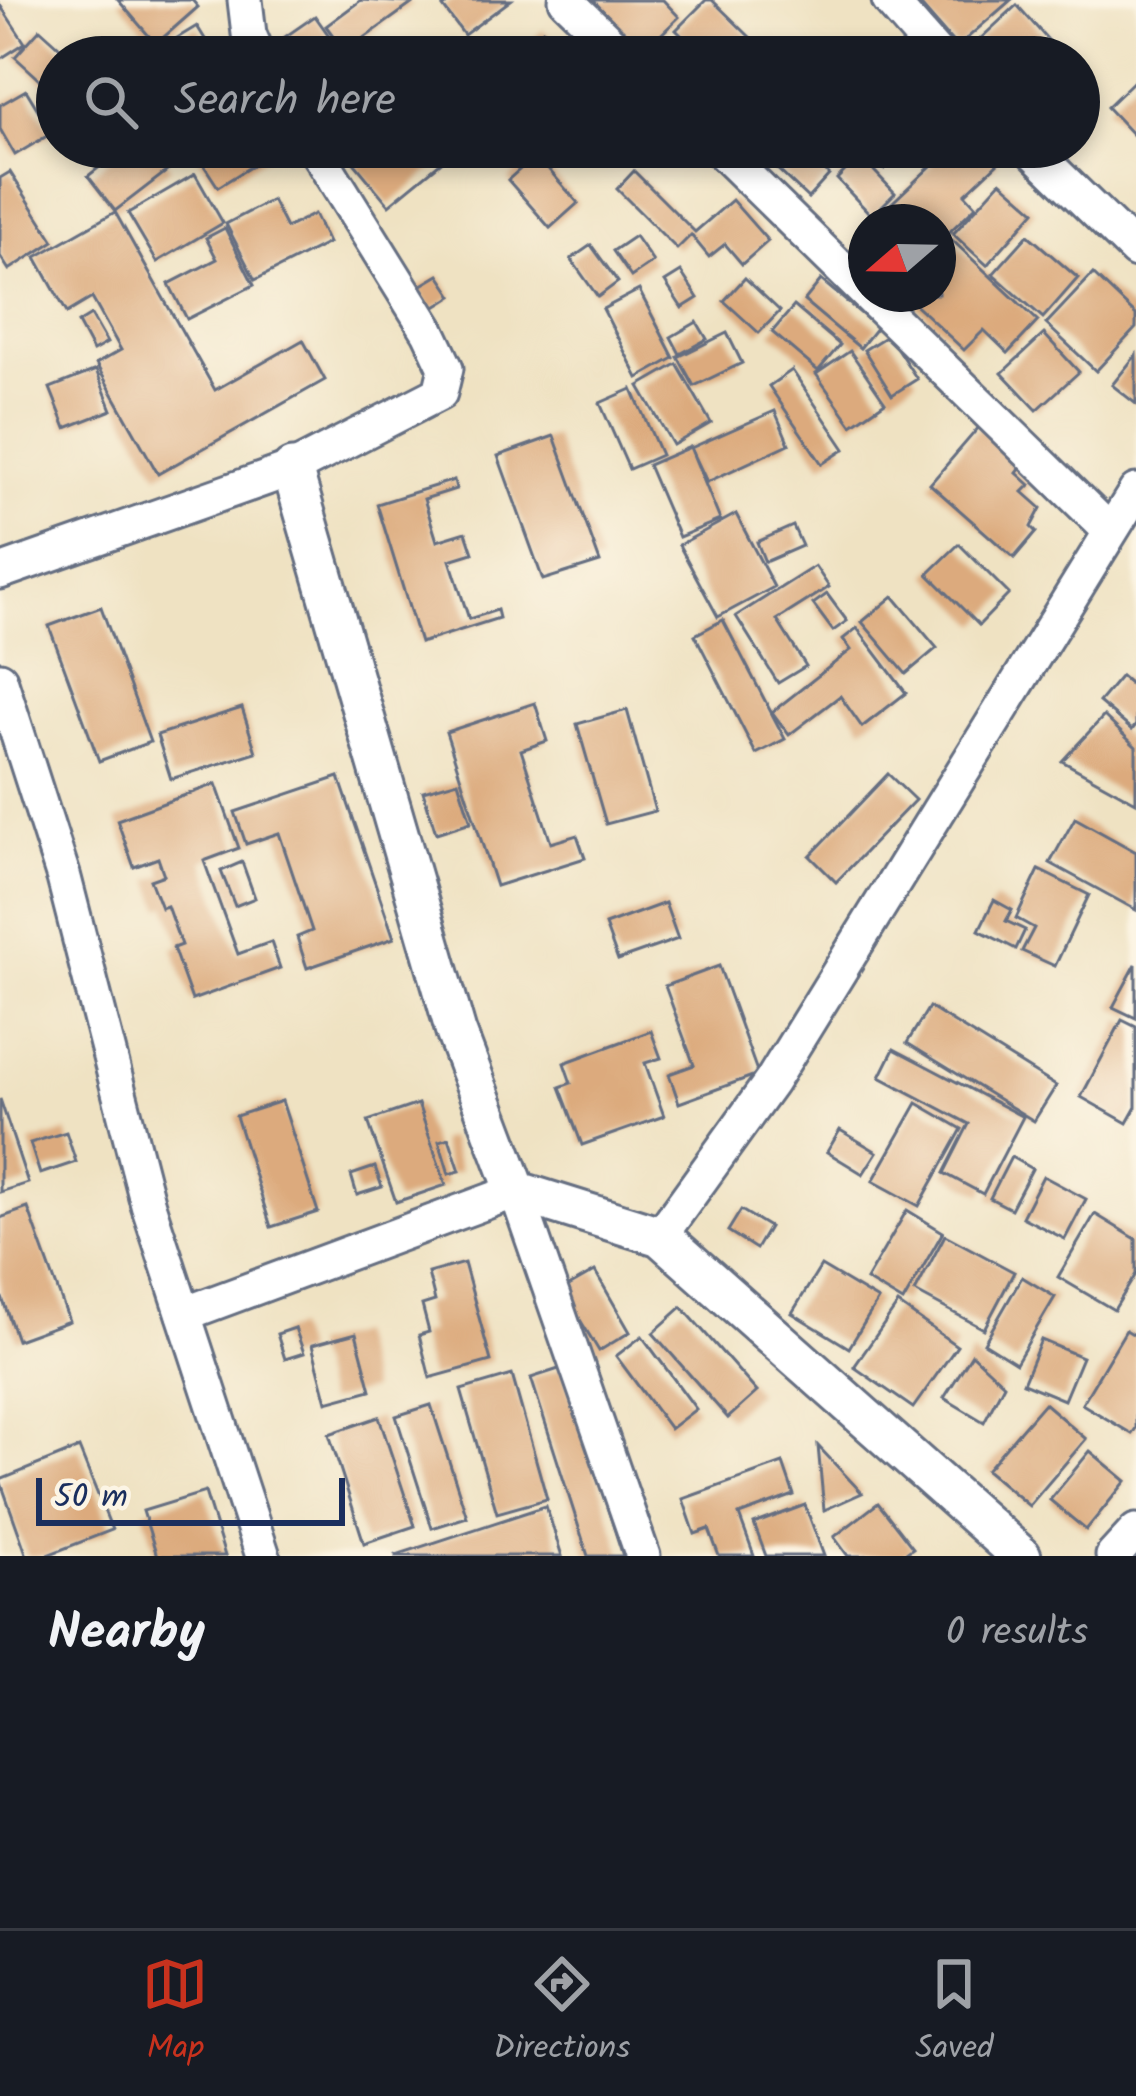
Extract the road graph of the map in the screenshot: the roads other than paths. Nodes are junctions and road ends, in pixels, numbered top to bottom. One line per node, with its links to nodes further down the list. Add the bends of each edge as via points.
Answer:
1 (245, 0): 4 (street)
2 (566, 0): 5 (street)
3 (889, 0): 6 (street)
4 (251, 36)
5 (603, 36)
6 (921, 36)
7 (327, 168): 13 (street, via 446,368 440,393)
8 (738, 168): 11 (street)
9 (1051, 168): 10 (street)
10 (1136, 251)
11 (848, 275)
12 (885, 312): 15 (street)
13 (292, 469): 16 (street); 18 (street, via 456,1032)
14 (1136, 491): 15 (street)
15 (1110, 532): 19 (street, via 771,1082)
16 (0, 572)
17 (0, 679): 20 (street, via 64,878)
18 (516, 1191): 19 (street); 20 (street); 23 (street)
19 (660, 1236): 24 (street)
20 (184, 1314): 22 (street)
21 (1136, 1532): 25 (street)
22 (263, 1556)
23 (643, 1556)
24 (1021, 1556)
25 (1113, 1556)

